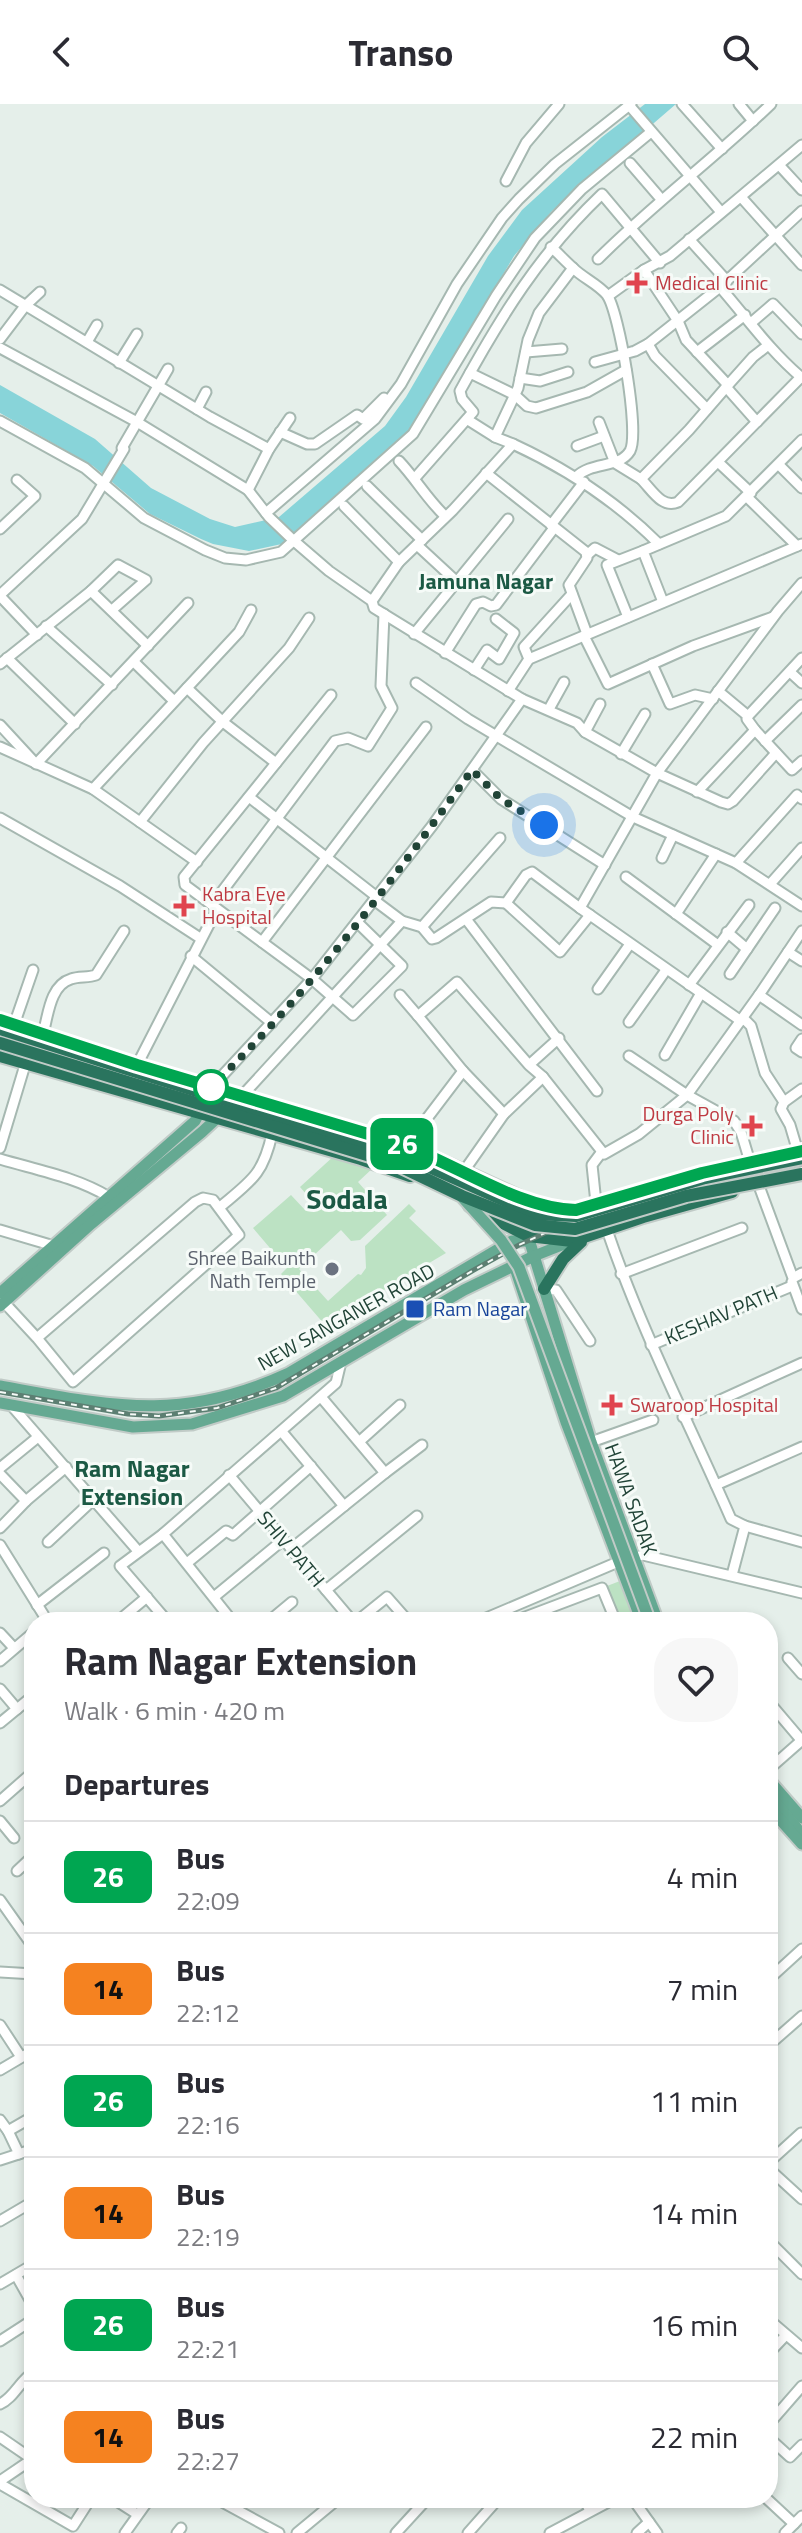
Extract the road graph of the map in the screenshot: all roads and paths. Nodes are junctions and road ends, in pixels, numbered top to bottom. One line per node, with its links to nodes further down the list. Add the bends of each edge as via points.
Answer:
1 (559, 104): 13 (street, via 526,143)
2 (682, 104): 9 (street)
3 (739, 104): 6 (street)
4 (771, 104): 6 (street)
5 (629, 105): 7 (street); 90 (street, via 575,147 502,218 375,419)
6 (753, 121): 9 (street)
7 (650, 131): 12 (street); 95 (street, via 544,227 413,434)
8 (802, 145): 11 (street)
9 (722, 149): 12 (street)
10 (630, 163): 16 (street)
11 (779, 165): 14 (street); 15 (street)
12 (689, 175): 16 (street); 18 (street)
13 (506, 181)
14 (802, 190)
15 (741, 197): 18 (street); 20 (street)
16 (661, 199): 19 (street)
17 (802, 211): 20 (street)
18 (721, 212): 21 (street)
19 (630, 227): 22 (street, via 602,194); 23 (street); 24 (street)
20 (774, 236): 25 (street); 28 (street)
21 (689, 239): 24 (street); 28 (street)
22 (551, 247): 26 (street); 52 (street)
23 (598, 259)
24 (660, 263): 27 (street)
25 (802, 265)
26 (573, 268): 31 (street); 44 (street, via 539,313)
27 (644, 270): 31 (street); 34 (street)
28 (723, 284): 33 (street); 34 (street)
29 (0, 290): 32 (street)
30 (40, 292): 32 (street)
31 (608, 296): 46 (street)
32 (25, 306): 38 (street); 39 (street)
33 (748, 319): 37 (street, via 773,304); 41 (street); 45 (street)
34 (678, 321): 40 (street); 45 (street)
35 (97, 325): 39 (street)
36 (137, 334): 48 (street)
37 (802, 334)
38 (0, 339)
39 (87, 342): 48 (street)
40 (648, 344): 46 (street); 61 (street)
41 (767, 346): 53 (street); 56 (street)
42 (0, 348): 65 (street)
43 (562, 349): 44 (street)
44 (526, 352): 54 (street)
45 (697, 352): 56 (street)
46 (622, 355): 47 (street); 50 (street)
47 (595, 362)
48 (119, 363): 55 (street)
49 (168, 369): 55 (street)
50 (626, 370): 58 (street, via 587,392 536,408); 77 (street, via 633,442)
51 (568, 372): 54 (street, via 540,381)
52 (470, 373): 58 (street); 63 (street, via 459,394 473,410)
53 (802, 377): 67 (street)
54 (520, 378): 58 (street)
55 (158, 386): 60 (street); 65 (street)
56 (727, 386): 61 (street); 67 (street)
57 (206, 392): 60 (street)
58 (515, 395): 70 (street)
59 (384, 398): 68 (street, via 363,419 357,415 315,444)
60 (197, 409): 74 (street)
61 (707, 409): 82 (street)
62 (290, 418): 68 (street)
63 (468, 420): 70 (street); 80 (street)
64 (0, 421): 84 (street, via 85,468)
65 (137, 422): 84 (street); 87 (street)
66 (599, 422): 69 (street)
67 (757, 422): 76 (street)
68 (280, 432): 74 (street)
69 (604, 436): 73 (street); 77 (street)
70 (495, 437): 72 (street)
71 (802, 440): 78 (street)
72 (513, 444): 79 (street); 81 (street)
73 (577, 446)
74 (269, 449): 87 (street)
75 (399, 461): 80 (street)
76 (718, 462): 82 (street, via 671,505); 88 (street)
77 (615, 463): 81 (street, via 589,467); 82 (street)
78 (779, 465): 86 (street); 88 (street)
79 (486, 473): 91 (street); 93 (street)
80 (415, 478): 91 (street)
81 (580, 479): 93 (street); 97 (street)
82 (641, 479)
83 (17, 480): 94 (street, via 35,496)
84 (104, 485): 95 (street, via 144,518 225,558 268,557); 107 (street, via 82,519)
85 (367, 486): 96 (street)
86 (802, 488)
87 (248, 490): 90 (street)
88 (749, 495): 97 (street, via 712,524); 98 (street)
89 (344, 506): 102 (street)
90 (268, 515): 95 (street)
91 (445, 516): 96 (street)
92 (508, 519): 103 (street)
93 (552, 526): 100 (street); 123 (street, via 496,605 476,604)
94 (0, 529)
95 (294, 541): 108 (street)
96 (419, 543): 102 (street); 103 (street)
97 (659, 544): 99 (street)
98 (800, 546): 109 (street)
99 (643, 551): 101 (street); 109 (street)
100 (587, 555): 101 (street, via 595,548); 106 (street, via 569,585)
101 (618, 560): 115 (street, via 607,565)
102 (399, 562): 108 (street)
103 (457, 582): 119 (street)
104 (802, 583): 114 (street)
105 (91, 591): 111 (street); 111 (street, via 118,565 146,580); 118 (street)
106 (572, 594): 121 (street); 125 (street, via 524,647)
107 (0, 595): 120 (street)
108 (372, 601): 113 (street)
109 (663, 602): 115 (street)
110 (188, 603): 122 (street)
111 (112, 610): 122 (street)
112 (251, 610): 135 (street, via 239,632)
113 (384, 614): 119 (street); 168 (street, via 381,686 392,708 368,746 348,738 335,741)
114 (775, 616): 128 (street); 137 (street)
115 (628, 617): 121 (street)
116 (309, 618): 146 (street)
117 (496, 619): 129 (street, via 514,633 499,659 487,650)
118 (46, 626): 120 (street); 134 (street)
119 (414, 634): 123 (street)
120 (37, 635): 126 (street)
121 (585, 635): 125 (street); 128 (street, via 608,684)
122 (148, 646): 127 (street)
123 (445, 653): 129 (street)
124 (802, 658): 130 (street)
125 (529, 659): 136 (street)
126 (4, 661): 147 (street)
127 (134, 662): 134 (street); 140 (street)
128 (652, 664): 137 (street, via 670,704)
129 (474, 670): 136 (street)
130 (790, 672): 133 (street); 145 (street)
131 (564, 682): 143 (street)
132 (416, 683): 152 (street)
133 (802, 683)
134 (112, 685): 147 (street)
135 (187, 688): 140 (street); 146 (street)
136 (508, 691): 139 (street)
137 (717, 694): 145 (street); 161 (street)
138 (331, 695): 158 (street)
139 (522, 699): 143 (street); 152 (street)
140 (174, 701): 162 (street)
141 (600, 704): 151 (street)
142 (802, 705): 153 (street)
143 (549, 709): 151 (street)
144 (645, 714): 156 (street)
145 (748, 716): 150 (street)
146 (223, 722): 158 (street); 169 (street)
147 (75, 724): 159 (street)
148 (0, 725): 159 (street)
149 (426, 727): 174 (street)
150 (755, 730): 153 (street); 163 (street)
151 (585, 732): 156 (street)
152 (496, 736): 160 (street); 166 (street)
153 (765, 741): 155 (street)
154 (0, 747): 159 (street)
155 (776, 753): 157 (street, via 792,770); 163 (street, via 730,803)
156 (621, 754): 161 (street)
157 (802, 761)
158 (276, 763): 164 (street)
159 (36, 764): 162 (street)
160 (472, 770): 178 (street, via 501,799); 181 (street)
161 (657, 773): 163 (street); 166 (street)
162 (93, 789): 169 (street)
163 (697, 792)
164 (249, 797): 168 (street); 176 (street)
165 (802, 799): 177 (street, via 797,795)
166 (633, 817): 170 (street); 178 (street)
167 (0, 818): 197 (street)
168 (278, 818): 174 (street); 185 (street)
169 (140, 822): 176 (street)
170 (673, 835): 173 (street); 175 (street)
171 (500, 838): 193 (street)
172 (802, 848): 180 (street)
173 (716, 854): 177 (street); 188 (street)
174 (326, 856): 181 (street); 198 (street)
175 (662, 858)
176 (197, 862): 185 (street, via 184,877 185,885)
177 (736, 863): 180 (street)
178 (605, 865): 186 (street)
179 (626, 877): 188 (street)
180 (771, 883): 184 (street)
181 (375, 898): 191 (street); 192 (street)
182 (506, 903): 186 (street, via 532,872); 189 (street, via 560,952); 190 (street, via 491,902)
183 (749, 905): 196 (street)
184 (802, 906)
185 (214, 907): 197 (street); 198 (street)
186 (580, 908): 189 (street)
187 (775, 908): 202 (street)
188 (676, 914): 200 (street)
189 (590, 915): 199 (street)
190 (466, 919): 193 (street, via 432,939); 225 (street)
191 (402, 921): 193 (street); 201 (street)
192 (357, 922): 201 (street); 209 (street)
193 (422, 927)
194 (124, 931): 224 (street, via 96,975 61,983)
195 (802, 931): 203 (street)
196 (727, 932): 200 (street); 202 (street)
197 (200, 938): 204 (street)
198 (262, 942): 209 (street)
199 (630, 944): 207 (street); 211 (street)
200 (718, 945): 210 (street)
201 (381, 946): 215 (street); 215 (street, via 402,966 353,1015)
202 (747, 949): 208 (street)
203 (788, 952): 205 (street); 214 (street)
204 (191, 956): 220 (street); 233 (street)
205 (802, 961)
206 (33, 970): 221 (street)
207 (666, 970): 210 (street); 219 (street)
208 (730, 974)
209 (312, 979): 215 (street); 220 (street)
210 (689, 985): 212 (street)
211 (598, 989)
212 (701, 993): 217 (street); 229 (street)
213 (400, 995): 216 (street)
214 (759, 995): 217 (street); 222 (street)
215 (334, 997): 241 (street)
216 (418, 1016): 234 (street, via 457,982); 235 (street)
217 (742, 1019): 242 (street); 243 (street, via 751,1026 765,1073)
218 (0, 1020): 221 (highway)
219 (629, 1022)
220 (272, 1023): 236 (street)
221 (14, 1025): 224 (highway)
222 (802, 1025)
223 (0, 1029): 251 (highway, bridge, via 409,1158 535,1214 576,1216)
224 (43, 1034): 233 (highway)
225 (559, 1038): 234 (street); 240 (street)
226 (802, 1039): 228 (street, via 796,1048)
227 (0, 1043): 258 (highway, bridge, via 393,1163)
228 (802, 1052)
229 (665, 1055)
230 (0, 1056): 232 (highway)
231 (629, 1056): 242 (street)
232 (25, 1065): 244 (highway); 248 (street)
233 (137, 1065): 238 (highway)
234 (529, 1065): 237 (street)
235 (463, 1071): 245 (street); 249 (street, via 422,1125)
236 (221, 1077)
237 (543, 1077): 245 (street); 250 (street)
238 (211, 1087): 241 (highway); 244 (main road)
239 (802, 1089): 243 (street)
240 (597, 1091)
241 (235, 1095): 246 (main road); 249 (highway)
242 (687, 1095): 250 (street, via 639,1134); 253 (street, via 734,1121)
243 (784, 1102): 251 (street, via 781,1109)
244 (200, 1114): 246 (highway); 259 (main road)
245 (504, 1114): 254 (street)
246 (216, 1119): 247 (highway); 276 (main road)
247 (272, 1134): 262 (street, via 259,1172); 266 (highway, via 407,1175)
248 (0, 1148)
249 (412, 1148): 254 (highway)
250 (601, 1153): 261 (street, via 592,1165)
251 (801, 1154): 253 (highway)
252 (0, 1159): 259 (street, via 80,1182)
253 (750, 1162): 261 (highway)
254 (464, 1171): 257 (highway)
255 (802, 1176): 256 (highway); 258 (highway, bridge, via 686,1196 575,1229 535,1225)
256 (759, 1186): 265 (highway); 274 (street)
257 (516, 1195): 260 (highway); 266 (main road)
258 (462, 1196): 338 (main road, bridge, via 519,1267)
259 (109, 1197): 270 (main road)
260 (529, 1201): 261 (highway, via 556,1210); 268 (main road, HAWA SADAK)
261 (596, 1203)
262 (220, 1207): 278 (street, via 213,1200 195,1202); 278 (street, via 239,1235 73,1382)
263 (742, 1228): 273 (street)
264 (0, 1230): 270 (street)
265 (607, 1230): 267 (highway); 273 (street)
266 (513, 1235): 268 (highway); 272 (main road); 283 (main road, NEW SANGANER ROAD, via 289,1373 225,1398 131,1407)
267 (591, 1236): 269 (highway); 275 (highway, via 571,1249)
268 (529, 1238): 269 (highway); 271 (main road, HAWA SADAK)
269 (572, 1241): 271 (main road, NEW SANGANER ROAD)
270 (54, 1246): 276 (main road)
271 (534, 1256): 272 (main road, NEW SANGANER ROAD); 275 (main road, HAWA SADAK)
272 (514, 1266): 281 (main road, NEW SANGANER ROAD); 317 (main road, HAWA SADAK)
273 (621, 1274): 280 (street)
274 (796, 1279): 277 (street); 280 (street, KESHAV PATH)
275 (544, 1289): 279 (street, via 556,1290); 292 (main road, HAWA SADAK)
276 (1, 1300): 278 (street)
277 (802, 1309)
278 (37, 1338)
279 (590, 1341)
280 (651, 1345): 287 (street)
281 (341, 1362): 284 (street, via 338,1381); 285 (main road, NEW SANGANER ROAD, via 283,1396 192,1424 133,1427)
282 (802, 1363): 287 (street)
283 (0, 1386)
284 (321, 1397): 289 (street); 291 (street)
285 (5, 1404): 290 (street)
286 (400, 1405): 291 (street)
287 (683, 1417): 300 (street)
288 (653, 1420): 292 (street)
289 (282, 1432): 295 (street); 299 (street)
290 (38, 1437): 296 (street); 297 (street)
291 (360, 1441): 298 (street)
292 (591, 1442): 316 (main road, HAWA SADAK)
293 (422, 1445): 298 (street)
294 (802, 1447): 300 (street)
295 (311, 1466): 303 (street); 304 (street)
296 (66, 1467): 301 (street); 302 (street)
297 (0, 1471): 302 (street)
298 (385, 1473): 303 (street)
299 (229, 1475): 304 (street, SHIV PATH); 308 (street)
300 (716, 1485): 306 (street, via 731,1519)
301 (94, 1499): 310 (street); 314 (street)
302 (26, 1501): 307 (street)
303 (344, 1506): 313 (street)
304 (259, 1512): 309 (street, SHIV PATH); 318 (street)
305 (417, 1516): 320 (street)
306 (745, 1526): 311 (street); 319 (street)
307 (0, 1528)
308 (163, 1534): 314 (street); 318 (street)
309 (283, 1540): 313 (street, SHIV PATH); 323 (street)
310 (48, 1542)
311 (802, 1542)
312 (0, 1545): 325 (street)
313 (291, 1549): 320 (street, SHIV PATH)
314 (138, 1551): 322 (street, via 120,1566)
315 (104, 1553): 325 (street)
316 (633, 1558): 317 (street); 319 (street, via 643,1555); 339 (main road, HAWA SADAK)
317 (618, 1562): 334 (street); 337 (main road, HAWA SADAK)
318 (187, 1563): 323 (street)
319 (732, 1575): 321 (street)
320 (326, 1590): 331 (street, SHIV PATH)
321 (802, 1593)
322 (147, 1597): 327 (street); 328 (street)
323 (214, 1597): 329 (street)
324 (292, 1602): 330 (street)
325 (37, 1605): 326 (street)
326 (41, 1612)
327 (129, 1612)
328 (160, 1612)
329 (225, 1612)
330 (280, 1612)
331 (346, 1612)
332 (368, 1612): 333 (street, SHIV PATH, via 387,1597)
333 (400, 1612)
334 (500, 1612)
335 (549, 1612): 336 (street, via 602,1588)
336 (612, 1612)
337 (638, 1612)
338 (646, 1612)
339 (654, 1612)
340 (0, 1633): 342 (street)
341 (24, 1640): 342 (street)
342 (14, 1648): 344 (street)
343 (788, 1658): 345 (street)
344 (0, 1661)
345 (802, 1674)
346 (0, 1689): 348 (street)
347 (24, 1703): 348 (street)
348 (17, 1709): 350 (street)
349 (778, 1712): 351 (street)
350 (0, 1723)
351 (802, 1740): 352 (street)
352 (778, 1761)
353 (24, 1780): 355 (street)
354 (778, 1790): 358 (main road)
355 (0, 1801)
356 (778, 1806): 360 (main road)
357 (778, 1817): 362 (main road)
358 (802, 1818)
359 (0, 1821): 361 (street)
360 (802, 1834)
361 (14, 1838)
362 (802, 1844)
363 (24, 1864): 364 (street)
364 (17, 1871)
365 (1, 1902): 366 (street)
366 (24, 1934)
367 (802, 1949): 368 (street)
368 (778, 1971)
369 (0, 1972): 370 (street)
370 (24, 1973)
371 (802, 2016): 373 (street)
372 (0, 2025): 375 (street)
373 (778, 2037)
374 (24, 2055): 375 (street)
375 (21, 2057): 376 (street)
376 (0, 2070)
377 (0, 2120): 379 (street)
378 (24, 2122): 379 (street)
379 (8, 2131): 382 (street)
380 (801, 2133): 383 (street)
381 (24, 2152): 382 (street)
382 (19, 2154): 384 (street)
383 (778, 2156)
384 (0, 2160)
385 (778, 2175): 386 (street)
386 (801, 2195)
387 (24, 2207): 388 (street)
388 (0, 2221)
389 (778, 2250): 391 (street)
390 (24, 2270): 392 (street)
391 (802, 2274)
392 (16, 2275): 393 (street); 394 (street)
393 (0, 2284)
394 (24, 2289)
395 (24, 2325): 398 (street)
396 (778, 2328): 397 (street)
397 (786, 2335): 399 (street); 400 (street)
398 (0, 2341)
399 (778, 2343)
400 (802, 2348)
401 (24, 2380): 403 (street)
402 (802, 2386): 404 (street)
403 (0, 2404)
404 (778, 2414)
405 (0, 2437): 408 (street)
406 (802, 2445): 407 (street, via 790,2457)
407 (778, 2446)
408 (24, 2453)
409 (24, 2465): 410 (street)
410 (0, 2482): 411 (street)
411 (24, 2498)
412 (38, 2508): 429 (street)
413 (85, 2508): 429 (street)
414 (128, 2508): 425 (street)
415 (142, 2508): 425 (street)
416 (233, 2508): 431 (street)
417 (326, 2508): 432 (street)
418 (419, 2508): 433 (street)
419 (490, 2508): 434 (street)
420 (589, 2508): 424 (street)
421 (596, 2508): 424 (street)
422 (639, 2508): 427 (street)
423 (774, 2508): 428 (street)
424 (590, 2511): 435 (street)
425 (137, 2514): 430 (street)
426 (802, 2516): 428 (street)
427 (649, 2522): 436 (street); 437 (street)
428 (789, 2528): 438 (street)
429 (71, 2530)
430 (125, 2533)
431 (279, 2533)
432 (297, 2533)
433 (396, 2533)
434 (468, 2533)
435 (550, 2533)
436 (637, 2533)
437 (657, 2533)
438 (800, 2533)

